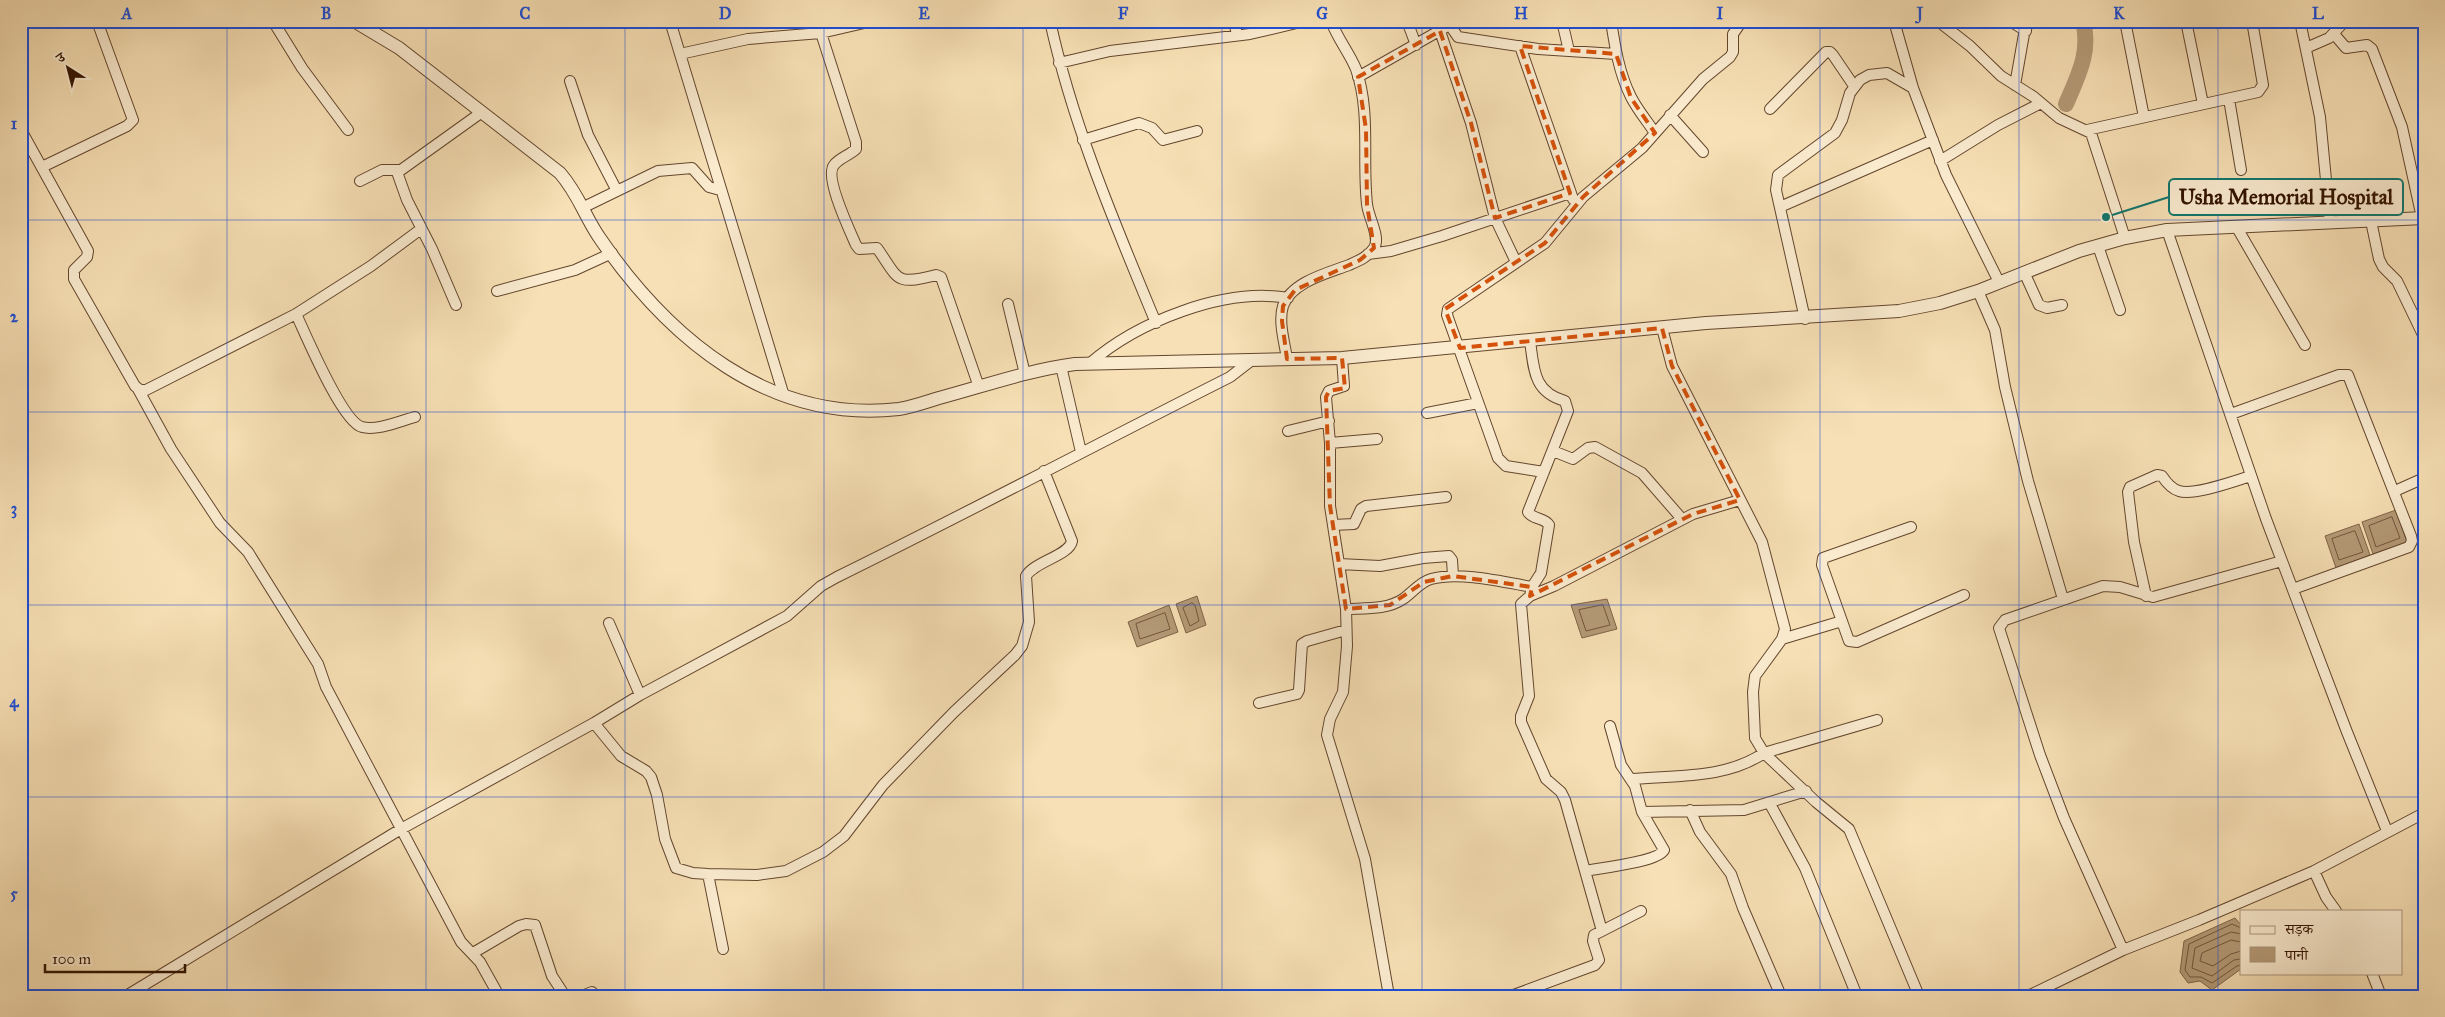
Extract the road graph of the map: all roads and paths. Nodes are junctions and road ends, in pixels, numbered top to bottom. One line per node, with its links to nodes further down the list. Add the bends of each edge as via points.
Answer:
1 (97, 21): 55 (street, via 133,120 127,126)
2 (273, 21): 47 (street, via 302,68)
3 (354, 21): 43 (street, via 398,48)
4 (670, 21): 31 (street)
5 (873, 21): 24 (street)
6 (1050, 21): 33 (street)
7 (1234, 21): 26 (street)
8 (1305, 21): 26 (street)
9 (1332, 21): 34 (street)
10 (1407, 21): 27 (street)
11 (1562, 21): 30 (street)
12 (1611, 21): 32 (street)
13 (1742, 21): 44 (street, via 1733,34 1730,57 1703,79)
14 (1894, 21): 38 (street)
15 (1938, 21): 37 (street)
16 (2010, 21): 23 (street)
17 (2125, 21): 45 (street)
18 (2186, 21): 41 (street)
19 (2252, 21): 39 (street, via 2263,85 2258,92)
20 (2300, 21): 29 (street)
21 (2345, 21): 25 (street)
22 (1447, 25): 27 (street); 28 (street, via 1458,37); 65 (street)
23 (2026, 29): 37 (street)
24 (821, 33): 31 (street, via 748,39); 100 (street, via 856,142 856,150 835,163 831,171 837,198 856,246 859,249 877,248 897,277 906,280 941,277)
25 (2334, 34): 29 (street); 66 (street, via 2346,48 2367,45 2372,49 2402,127)
26 (1237, 35): 33 (street, via 1110,51)
27 (1416, 45): 34 (street)
28 (1520, 46): 30 (street); 61 (street)
29 (2306, 48): 68 (street, via 2320,117)
30 (1570, 51): 32 (street)
31 (680, 54): 59 (street)
32 (1616, 54): 50 (street, via 1631,98)
33 (1059, 63): 51 (street)
34 (1358, 77): 75 (street, via 1366,129 1367,205 1376,240)
35 (570, 81): 60 (street, via 588,135)
36 (1854, 86): 38 (street, via 1869,75 1887,73); 42 (street, via 1833,55 1826,52); 64 (street, via 1836,133 1778,175 1776,190)
37 (2015, 86): 40 (street)
38 (1914, 88): 52 (street)
39 (2229, 99): 41 (street); 56 (street)
40 (2041, 103): 48 (street, via 2059,118); 54 (street)
41 (2203, 104): 45 (street)
42 (1770, 108)
43 (482, 112): 57 (street); 63 (street, via 560,172)
44 (1670, 115): 50 (street); 53 (street)
45 (2144, 117): 48 (street)
46 (21, 130): 55 (street)
47 (348, 130)
48 (2087, 130): 72 (street, via 2094,137)
49 (1197, 131): 51 (street, via 1163,140 1148,125 1132,124)
50 (1655, 133): 62 (street)
51 (1083, 140): 88 (street)
52 (1933, 140): 54 (street); 64 (street)
53 (1703, 152)
54 (1940, 161): 78 (street)
55 (42, 167): 101 (street, via 88,251 87,257 74,270 74,279)
56 (2241, 170)
57 (397, 172): 58 (street, via 382,170); 70 (street)
58 (360, 181)
59 (720, 190): 60 (street, via 709,187 697,172 686,166 658,171); 102 (street)
60 (617, 191): 63 (street)
61 (1570, 193): 62 (street); 65 (street)
62 (1577, 205): 76 (street, via 1545,242)
63 (584, 207): 74 (street)
64 (1780, 207): 87 (street)
65 (1495, 218): 75 (street, via 1400,249); 76 (street)
66 (2423, 218): 67 (street)
67 (2371, 221): 68 (street); 90 (street, via 2379,259 2398,281)
68 (2330, 222): 69 (street)
69 (2236, 226): 71 (street); 92 (street)
70 (422, 229): 83 (street); 86 (street)
71 (2167, 230): 72 (street); 105 (street)
72 (2125, 238): 73 (street)
73 (2098, 246): 77 (street); 85 (street)
74 (612, 253): 79 (street, via 575,270); 102 (street, via 683,336 767,390)
75 (1368, 254): 81 (street, via 1310,280)
76 (1516, 262): 93 (street, via 1448,309 1447,315)
77 (2024, 272): 78 (street); 84 (street, via 2039,305 2047,308)
78 (1999, 282): 80 (street)
79 (497, 291)
80 (1978, 291): 87 (street, via 1900,311); 130 (street, via 1995,330 2028,481)
81 (1288, 298): 88 (street, via 1253,295 1183,310); 95 (street, via 1283,306 1282,321)
82 (1008, 304): 99 (street)
83 (456, 305)
84 (2062, 306)
85 (2120, 310)
86 (296, 314): 101 (street, via 146,390); 106 (street, via 337,399 354,422 361,427 373,428)
87 (1805, 318): 89 (street)
88 (1156, 323): 97 (street, via 1116,343)
89 (1662, 328): 91 (street); 119 (street, via 1672,366)
90 (2424, 337)
91 (1530, 341): 93 (street); 111 (street, via 1539,386 1567,405)
92 (2305, 345)
93 (1460, 348): 94 (street); 103 (street)
94 (1342, 358): 95 (street); 107 (street, via 1344,386 1326,394)
95 (1287, 359): 96 (street)
96 (1252, 360): 97 (street); 112 (street, via 1230,377)
97 (1089, 364): 98 (street)
98 (1061, 366): 99 (street); 112 (street)
99 (1025, 374): 100 (street)
100 (979, 387): 102 (street, via 901,408 870,411 809,403)
101 (138, 389): 148 (street, via 176,457 220,523 248,552 318,664 326,687)
102 (784, 396)
103 (1478, 402): 104 (street); 114 (street, via 1501,462 1506,466)
104 (1427, 413)
105 (2231, 414): 115 (street); 117 (street, via 2339,375 2348,376)
106 (415, 417)
107 (1329, 421): 108 (street); 110 (street)
108 (1288, 431)
109 (1376, 439): 110 (street)
110 (1330, 443): 121 (street)
111 (1553, 451): 114 (street); 120 (street, via 1573,459 1595,447 1628,464 1642,473)
112 (1081, 452): 113 (street)
113 (1044, 472): 136 (street, via 837,577 812,593 787,616); 152 (street, via 1070,534 1071,545 1036,565 1026,576 1029,622 1022,646 1015,655 954,712 883,785 844,836 823,852 777,873)
114 (1544, 472): 127 (street, via 1528,512 1549,525 1541,574)
115 (2251, 476): 123 (street); 129 (street, via 2192,492 2174,489 2157,475 2130,487 2134,542)
116 (2424, 478): 117 (street)
117 (2395, 491): 126 (street, via 2411,536 2411,545)
118 (1446, 497): 121 (street, via 1366,506 1354,524)
119 (1740, 500): 120 (street); 135 (street, via 1766,554 1786,629)
120 (1682, 519): 127 (street, via 1554,586)
121 (1333, 525): 124 (street)
122 (1911, 527): 132 (street, via 1823,558 1822,566)
123 (2282, 561): 126 (street); 129 (street, via 2153,597)
124 (1339, 564): 125 (street, via 1380,566 1449,556); 131 (street)
125 (1453, 576): 127 (street); 131 (street, via 1424,582 1402,600 1390,605)
126 (2293, 589): 149 (street)
127 (1531, 592): 150 (street, via 1520,609 1529,696 1521,722 1546,778 1565,800)
128 (1964, 595): 132 (street, via 1856,642 1849,641)
129 (2146, 596): 130 (street, via 2110,585)
130 (2063, 599): 157 (street, via 2005,620 1999,628 2000,634 2064,818)
131 (1346, 609): 134 (street)
132 (1842, 621): 135 (street)
133 (609, 623): 136 (street)
134 (1346, 630): 137 (street, via 1302,644 1297,694); 165 (street, via 1343,692 1330,719 1328,735 1365,859)
135 (1782, 639): 141 (street, via 1755,676 1754,732)
136 (640, 695): 139 (street)
137 (1259, 703)
138 (1877, 720): 141 (street)
139 (594, 723): 148 (street); 152 (street, via 621,756 646,770 651,777 665,839 676,868 693,874)
140 (1610, 726): 142 (street, via 1622,765)
141 (1764, 752): 142 (street, via 1753,760 1709,772); 143 (street)
142 (1632, 779): 146 (street)
143 (1806, 791): 144 (street); 169 (street, via 1850,829)
144 (1770, 804): 145 (street, via 1744,810); 168 (street, via 1805,868)
145 (1690, 810): 146 (street); 167 (street, via 1700,832 1731,874)
146 (1642, 812): 150 (street, via 1664,846 1663,853 1640,861)
147 (2424, 813): 149 (street)
148 (401, 829): 158 (street, via 461,942); 161 (street)
149 (2387, 831): 151 (street)
150 (1585, 871): 155 (street)
151 (2314, 871): 153 (street); 157 (street)
152 (708, 874): 156 (street)
153 (2335, 910)
154 (1641, 911): 155 (street)
155 (1602, 931): 166 (street, via 1593,937 1599,960 1595,965)
156 (723, 949)
157 (2123, 950): 170 (street)
158 (473, 953): 162 (street); 163 (street, via 519,926 535,926 552,976)
159 (2372, 974): 171 (street)
160 (592, 992): 164 (street)
161 (126, 996)
162 (499, 996)
163 (565, 996)
164 (582, 996)
165 (1389, 996)
166 (1511, 996)
167 (1781, 996)
168 (1857, 996)
169 (1919, 996)
170 (2028, 996)
171 (2381, 996)

